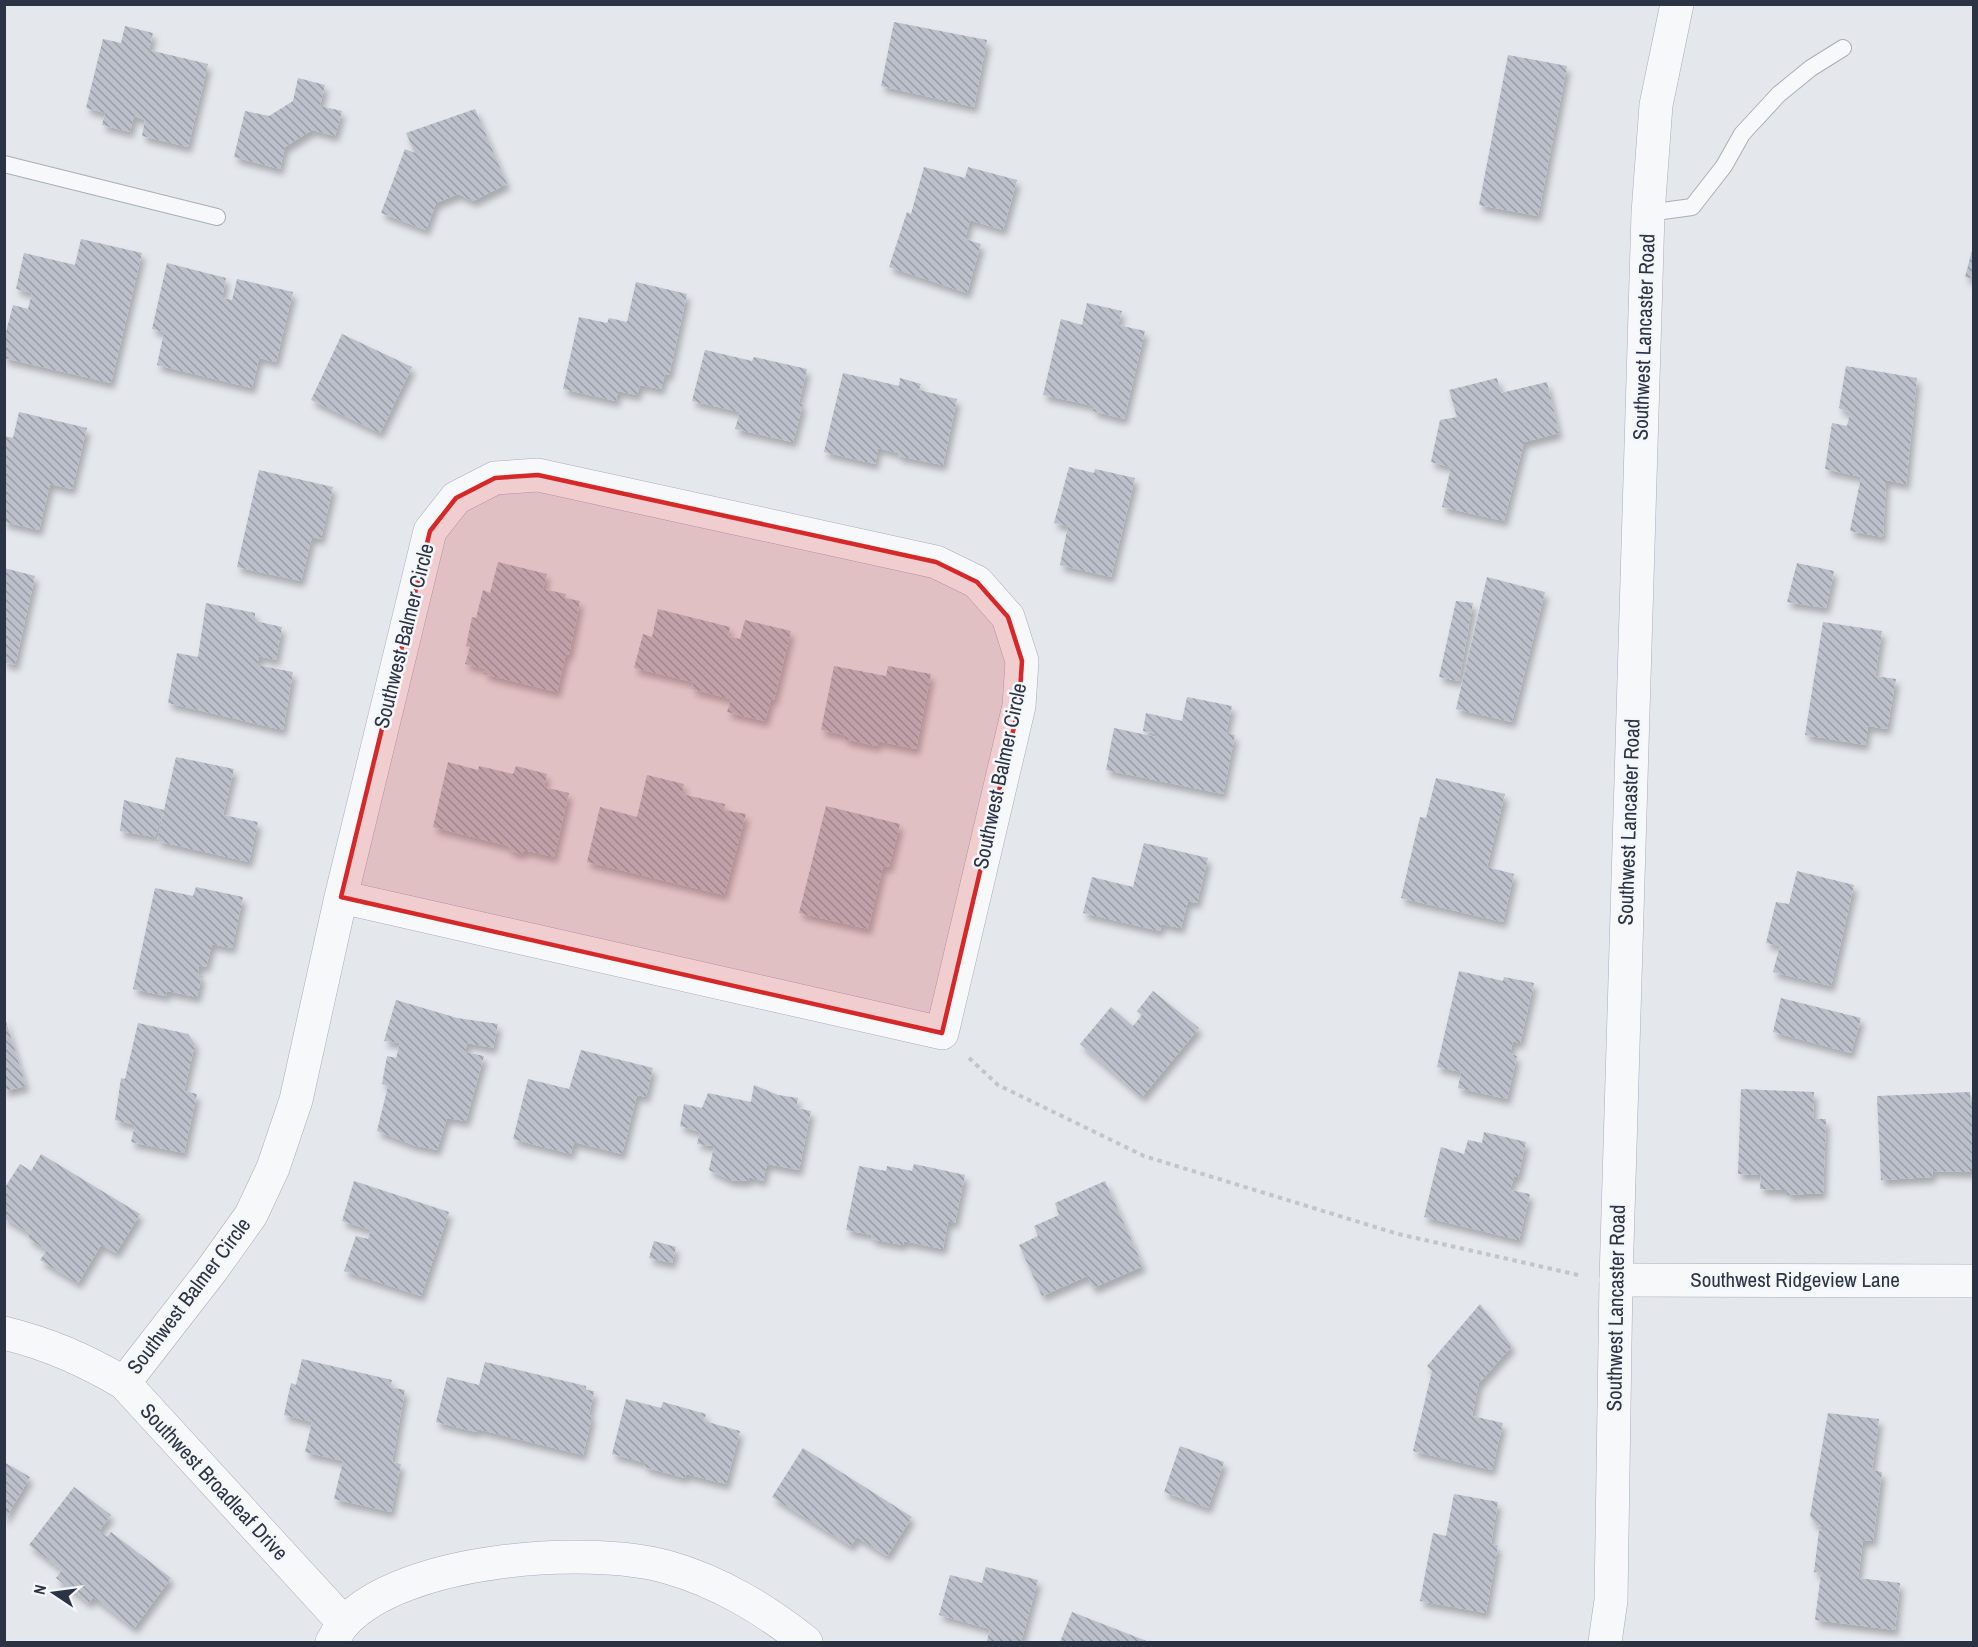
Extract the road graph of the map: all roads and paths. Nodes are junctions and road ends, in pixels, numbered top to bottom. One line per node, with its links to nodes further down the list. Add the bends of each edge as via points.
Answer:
1 (1677, 4): 4 (street, Southwest Lancaster Road, via 1656,105)
2 (1843, 48): 4 (lane, via 1779,94 1742,134 1719,175 1692,207)
3 (4, 164): 5 (lane)
4 (1648, 213): 9 (street, Southwest Lancaster Road)
5 (217, 217)
6 (341, 897): 7 (street); 7 (street, Southwest Balmer Circle, via 430,531 456,498 495,478 538,475 936,562 977,582 1008,617 1022,661 1019,706); 12 (street, Southwest Balmer Circle, via 296,1100 273,1168 251,1215)
7 (942, 1034): 8 (path, via 999,1085 1144,1156 1398,1234)
8 (1582, 1276)
9 (1616, 1280): 10 (street, Southwest Ridgeview Lane); 15 (street, Southwest Lancaster Road, via 1611,1600)
10 (1974, 1281)
11 (4, 1333): 12 (street, Southwest Broadleaf Drive, via 45,1343)
12 (124, 1383): 13 (street, Southwest Broadleaf Drive)
13 (338, 1633): 14 (street, via 376,1599 419,1580 481,1565 553,1557 612,1558 666,1567 721,1587 751,1602)
14 (806, 1642)
15 (1605, 1642)

